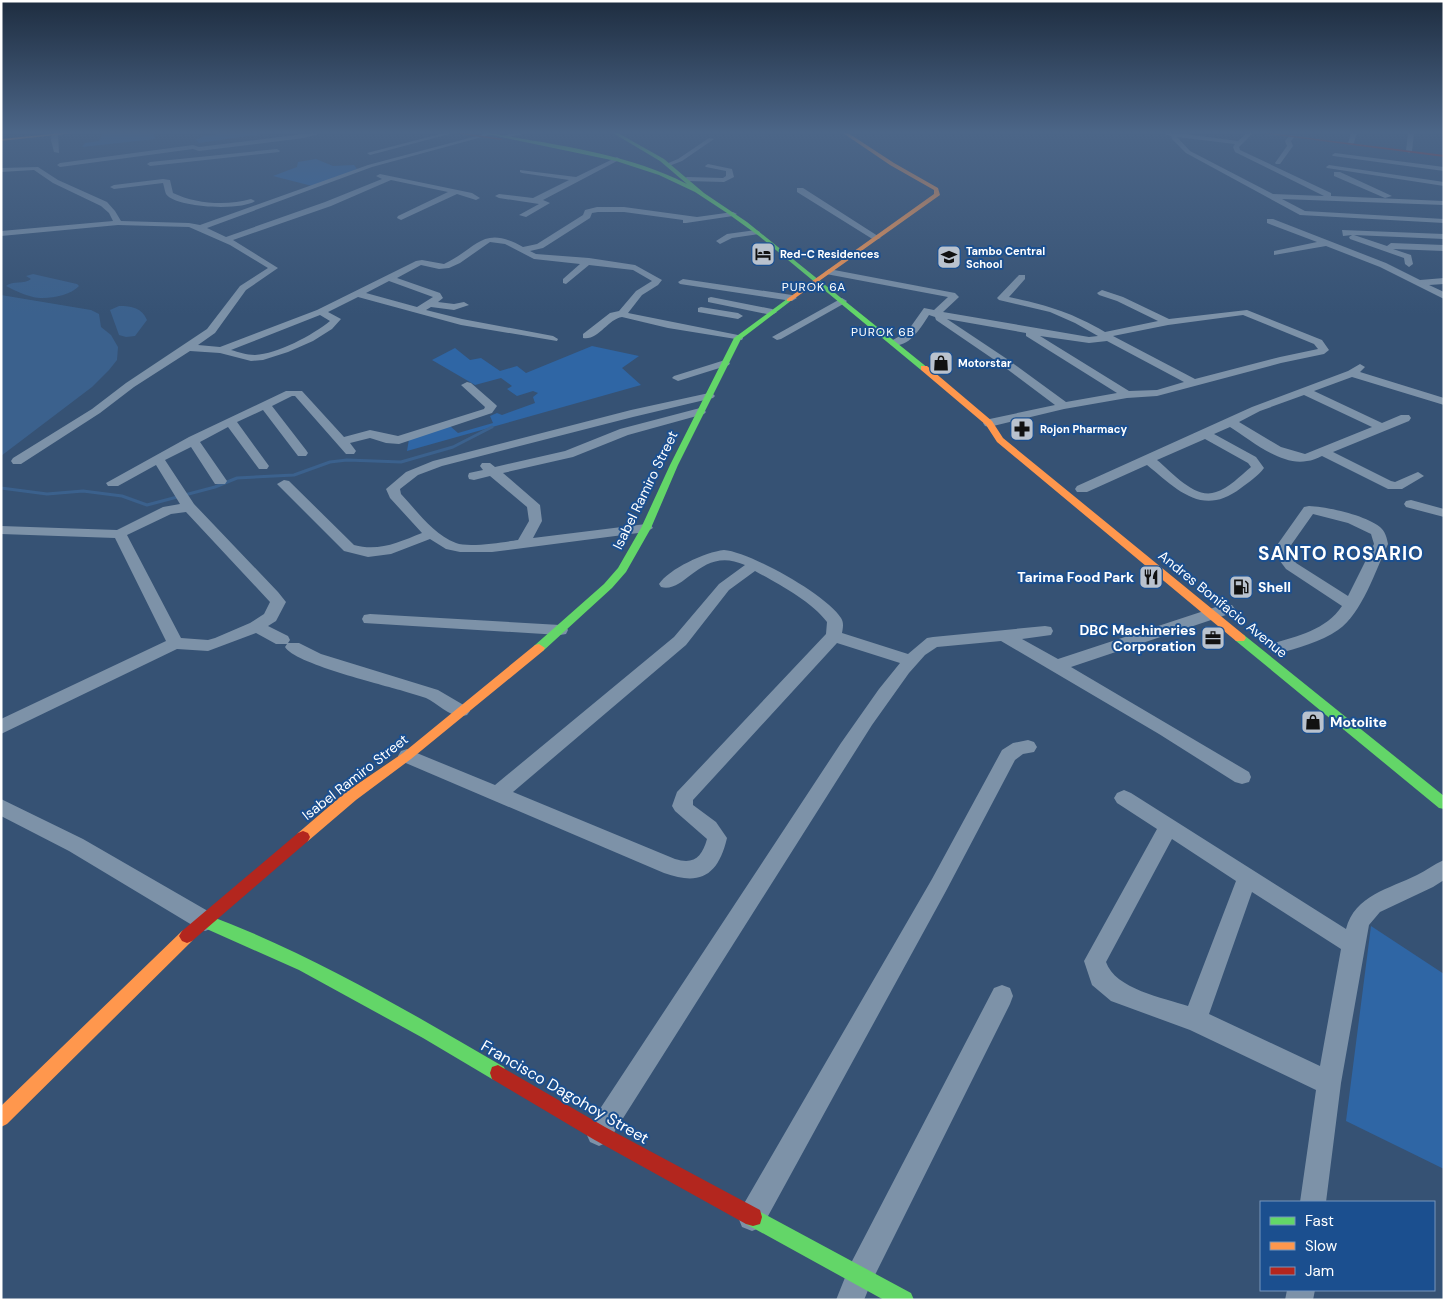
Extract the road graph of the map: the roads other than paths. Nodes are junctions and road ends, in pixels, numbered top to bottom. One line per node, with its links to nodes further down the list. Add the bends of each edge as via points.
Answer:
1 (85, 194): 38 (street, via 114,212)
2 (170, 194): 3 (street, via 230,206)
3 (270, 194)
4 (298, 194): 22 (street)
5 (353, 194): 28 (street)
6 (451, 194): 32 (street)
7 (461, 194): 23 (street)
8 (548, 194): 25 (street)
9 (555, 194): 19 (street)
10 (698, 194): 20 (main road, Andres Bonifacio Avenue)
11 (700, 194): 20 (main road, Andres Bonifacio Avenue)
12 (702, 194): 20 (main road)
13 (806, 194): 45 (street)
14 (937, 194): 45 (main road, Isabel Ramiro Street)
15 (1266, 194): 21 (street)
16 (1327, 194): 24 (street)
17 (1381, 194): 26 (street)
18 (499, 196): 25 (street)
19 (569, 196)
20 (704, 196): 29 (main road, Andres Bonifacio Avenue)
21 (1270, 196): 24 (street); 37 (street, via 1309,214)
22 (286, 198): 28 (street); 34 (street)
23 (476, 198)
24 (1336, 198): 26 (street)
25 (534, 200): 30 (street, via 546,203)
26 (1398, 201): 27 (street)
27 (1444, 203)
28 (321, 207): 41 (street)
29 (733, 214): 35 (street); 42 (main road, Andres Bonifacio Avenue)
30 (523, 215)
31 (587, 216): 33 (street); 35 (street, via 592,210 601,208); 51 (street, via 540,246)
32 (401, 218)
33 (602, 218)
34 (226, 219): 40 (street); 41 (street)
35 (695, 219): 39 (street)
36 (1270, 221): 48 (street)
37 (1444, 221)
38 (118, 223): 40 (street, via 170,223); 43 (street)
39 (666, 224)
40 (200, 228): 46 (street)
41 (257, 229): 46 (street)
42 (756, 232): 47 (street); 58 (main road, Andres Bonifacio Avenue)
43 (1, 234)
44 (1444, 237): 49 (street, via 1344,233)
45 (878, 238): 55 (main road, Isabel Ramiro Street)
46 (225, 240): 88 (street, via 274,268 243,288 211,331)
47 (720, 240)
48 (1327, 243): 52 (street); 62 (street)
49 (1374, 245): 50 (street); 53 (street)
50 (1444, 248)
51 (522, 250): 54 (street, via 534,256); 57 (street, via 491,238 445,266 419,263)
52 (1277, 253)
53 (1412, 260)
54 (589, 261): 59 (street); 76 (street, via 635,268 657,280 639,293)
55 (829, 272): 58 (main road, Isabel Ramiro Street); 75 (street, via 954,297)
56 (1022, 277): 82 (street, via 1002,298 1054,310)
57 (389, 278): 64 (street); 69 (street, via 433,292 438,298)
58 (816, 280): 66 (main road, Isabel Ramiro Street); 68 (main road, Andres Bonifacio Avenue)
59 (566, 281)
60 (1444, 281): 62 (street)
61 (683, 282): 66 (street)
62 (1420, 283): 65 (street)
63 (1102, 293): 78 (street, via 1120,298)
64 (359, 294): 71 (street); 73 (street)
65 (1444, 296)
66 (792, 298): 74 (main road, Isabel Ramiro Street)
67 (711, 300): 74 (street)
68 (842, 301): 83 (street); 87 (main road, Andres Bonifacio Avenue)
69 (432, 304): 70 (street); 71 (street)
70 (464, 305)
71 (419, 310): 84 (street, via 462,322)
72 (701, 310): 77 (street)
73 (320, 312): 80 (street); 86 (street, via 336,319 335,322)
74 (772, 312): 77 (main road, Isabel Ramiro Street)
75 (931, 312): 79 (street); 87 (street, via 911,334); 99 (street)
76 (622, 314): 81 (street, via 613,315); 85 (street)
77 (761, 320): 85 (main road, Isabel Ramiro Street)
78 (1168, 322): 82 (street); 92 (street, via 1244,312 1318,342 1324,350)
79 (1024, 330): 82 (street, via 1081,339); 95 (street)
80 (263, 334): 86 (street); 89 (street)
81 (587, 336)
82 (1106, 336): 92 (street)
83 (777, 337)
84 (553, 338)
85 (738, 338): 90 (main road, Isabel Ramiro Street)
86 (296, 344): 89 (street, via 261,358)
87 (895, 344): 104 (main road, Andres Bonifacio Avenue)
88 (188, 348): 89 (street); 116 (street)
89 (221, 350)
90 (725, 363): 91 (street); 96 (main road, Isabel Ramiro Street)
91 (678, 378)
92 (1194, 383): 95 (street)
93 (467, 385): 109 (street, via 491,406 488,411 399,440 370,434)
94 (1305, 391): 97 (street, via 1356,370); 103 (street); 105 (street)
95 (1127, 395): 99 (street)
96 (709, 396): 100 (main road, Isabel Ramiro Street); 113 (street)
97 (1444, 402)
98 (264, 404): 102 (street); 109 (street, via 290,392 298,393); 112 (street)
99 (1064, 406): 104 (street)
100 (700, 412): 118 (street, via 624,432 569,454); 128 (main road, Isabel Ramiro Street)
101 (1406, 418): 105 (street)
102 (230, 421): 108 (street); 117 (street)
103 (1229, 421): 107 (street); 111 (street, via 1292,458 1306,458)
104 (989, 424): 106 (main road, Andres Bonifacio Avenue); 136 (main road, Andres Bonifacio Avenue, via 1000,440)
105 (1380, 427): 111 (street)
106 (1011, 433)
107 (1204, 434): 115 (street); 115 (street, via 1252,460 1258,468 1217,496 1208,498 1190,492)
108 (193, 440): 114 (street); 121 (street)
109 (341, 442): 110 (street)
110 (350, 451)
111 (1322, 451): 120 (street, via 1388,486 1397,486)
112 (302, 453)
113 (476, 455): 118 (street); 131 (street, via 438,463 416,472 393,489 394,495)
114 (158, 460): 122 (street); 125 (street)
115 (1149, 460): 124 (street)
116 (17, 461)
117 (263, 466)
118 (491, 472): 119 (street); 132 (street, via 533,505 537,513)
119 (474, 476)
120 (1418, 476)
121 (220, 481)
122 (113, 483)
123 (284, 484): 131 (street, via 349,548 368,552 391,550)
124 (1082, 490)
125 (184, 500): 130 (street); 138 (street, via 278,602 270,617)
126 (1411, 504): 127 (street)
127 (1444, 513)
128 (646, 528): 132 (street); 139 (main road, Isabel Ramiro Street, via 617,575)
129 (1, 530): 130 (street)
130 (120, 534): 143 (street)
131 (431, 534): 132 (street, via 460,548)
132 (523, 544)
133 (755, 564): 134 (street, via 734,556 710,556); 142 (street, via 832,617 836,625); 153 (street, via 724,587 680,641)
134 (666, 584)
135 (1350, 604): 135 (street, via 1381,544 1380,536 1372,528 1322,510 1309,510 1287,541 1281,553 1284,560); 145 (street, via 1337,622 1313,636)
136 (1223, 610): 147 (street); 155 (main road, Andres Bonifacio Avenue)
137 (370, 619): 139 (street)
138 (256, 627): 143 (street, via 208,646); 144 (street)
139 (560, 630): 148 (main road, Isabel Ramiro Street)
140 (1045, 631): 141 (street)
141 (1004, 635): 146 (street, via 933,642 924,645); 147 (street)
142 (834, 636): 146 (street); 153 (street, via 684,797 682,806 686,812 712,828 717,838 714,852 704,864 688,871 671,867)
143 (175, 643): 149 (street)
144 (288, 644): 148 (street, via 315,658 432,694)
145 (1279, 649)
146 (910, 660): 166 (street, via 847,750)
147 (1056, 666): 152 (street)
148 (461, 711): 151 (main road, Isabel Ramiro Street)
149 (1, 727)
150 (1028, 747): 168 (street, via 1008,755 939,885)
151 (407, 756): 153 (street); 160 (main road, Isabel Ramiro Street, via 351,796)
152 (1242, 777)
153 (499, 793)
154 (1124, 798): 157 (street)
155 (1444, 804)
156 (1, 807): 160 (street, via 76,846)
157 (1168, 828): 159 (street); 163 (street, via 1095,961 1100,977 1119,993)
158 (1444, 870): 161 (street, via 1373,905 1359,921)
159 (1247, 878): 161 (street); 163 (street)
160 (205, 921): 165 (main road, Isabel Ramiro Street); 166 (main road, Francisco Dagohoy Street, via 304,965)
161 (1353, 945): 164 (street)
162 (1002, 996): 169 (street)
163 (1195, 1020): 164 (street)
164 (1329, 1083): 167 (street)
165 (1, 1118)
166 (599, 1133): 168 (main road, Francisco Dagohoy Street)
167 (1313, 1201)
168 (752, 1217): 169 (main road, Francisco Dagohoy Street)
169 (855, 1287): 170 (main road, Francisco Dagohoy Street)
170 (904, 1300)

